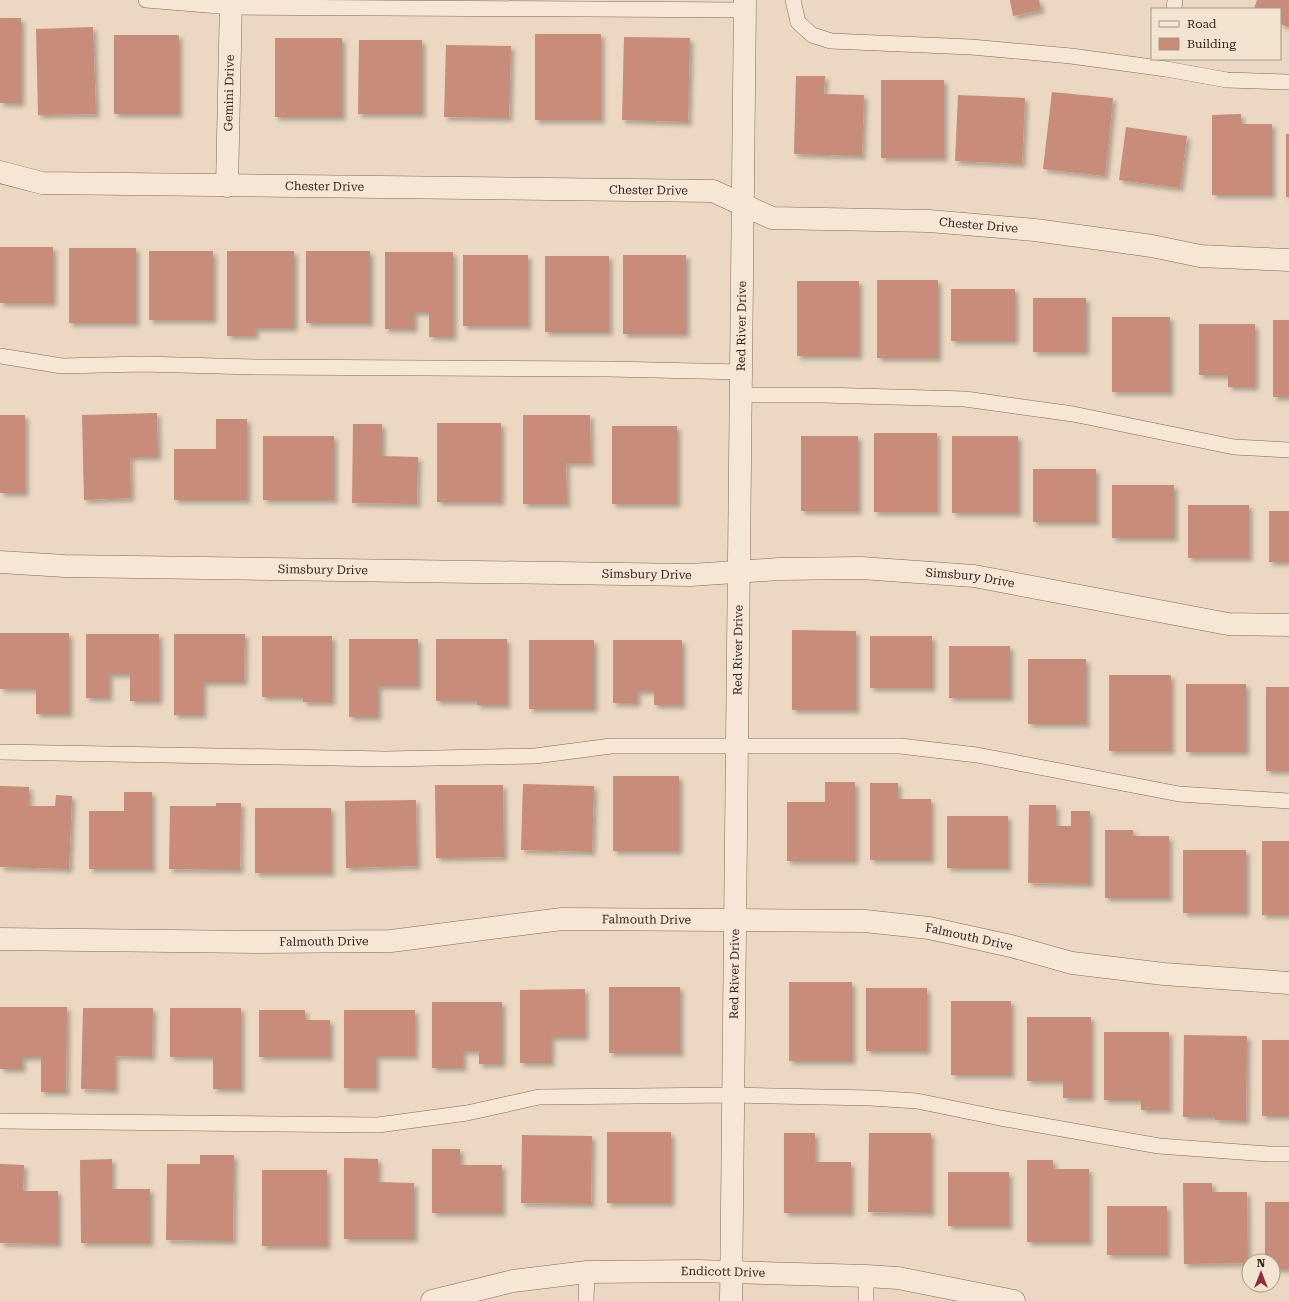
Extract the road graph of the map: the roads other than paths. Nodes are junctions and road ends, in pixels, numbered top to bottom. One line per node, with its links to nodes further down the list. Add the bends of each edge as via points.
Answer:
1 (146, 0): 3 (lane)
2 (793, 0): 5 (lane, via 798,22 812,35 831,41 971,47)
3 (231, 3): 4 (lane); 8 (street, Gemini Drive)
4 (745, 5): 9 (street, Red River Drive)
5 (1166, 64): 6 (lane, via 1227,80)
6 (1289, 82)
7 (0, 172): 8 (street, Chester Drive, via 42,183)
8 (227, 186): 9 (street, Chester Drive, via 712,191)
9 (743, 204): 10 (street, Chester Drive, via 772,218 936,222 1043,231 1152,246 1200,256); 12 (street, Red River Drive)
10 (1289, 260)
11 (0, 356): 12 (lane, via 62,366 142,364)
12 (742, 372): 13 (street, Red River Drive)
13 (741, 395): 14 (lane, via 965,399 1073,414 1234,447); 16 (street, Red River Drive)
14 (1289, 450)
15 (0, 562): 16 (street, Simsbury Drive, via 65,566 234,569 691,575)
16 (740, 572): 17 (street, Simsbury Drive, via 861,568 974,576 1228,624); 18 (street, Red River Drive)
17 (1289, 625)
18 (738, 747): 19 (lane, via 611,746 535,756 386,759); 20 (lane, via 900,746 977,755 1179,794); 21 (street, Red River Drive)
19 (0, 752)
20 (1289, 801)
21 (736, 920): 22 (street, Falmouth Drive, via 562,920 391,941); 23 (street, Falmouth Drive, via 865,921 929,928 1011,946 1072,963 1164,974); 24 (street, Red River Drive)
22 (0, 939)
23 (1289, 983)
24 (733, 1095): 25 (lane, via 540,1097 467,1113 378,1125); 26 (lane, via 916,1101 1159,1146); 28 (street, Red River Drive)
25 (0, 1121)
26 (1289, 1154)
27 (587, 1272): 28 (street, Endicott Drive); 30 (street, Endicott Drive, via 513,1281); 31 (lane)
28 (731, 1272): 29 (street, Endicott Drive); 32 (street, Red River Drive)
29 (866, 1276): 33 (lane); 34 (street, Endicott Drive, via 898,1278)
30 (432, 1301)
31 (586, 1301)
32 (731, 1301)
33 (866, 1301)
34 (1014, 1301)

